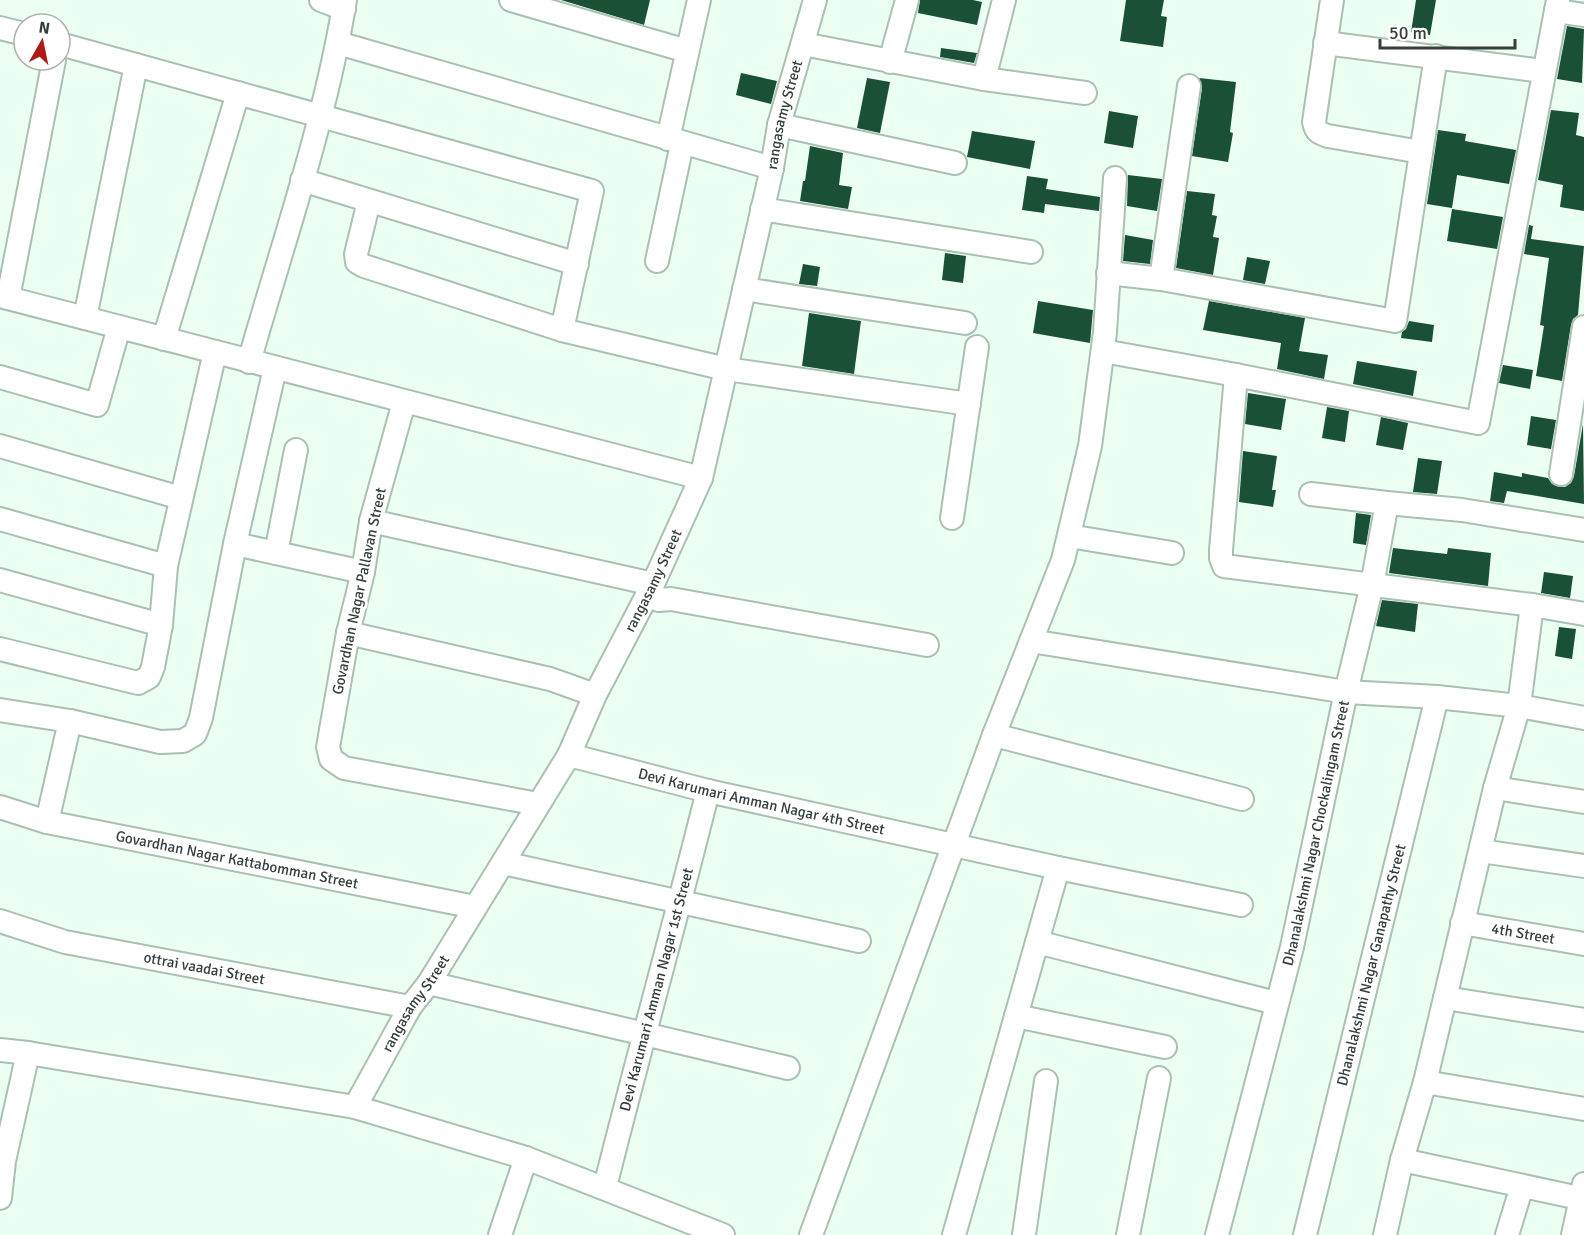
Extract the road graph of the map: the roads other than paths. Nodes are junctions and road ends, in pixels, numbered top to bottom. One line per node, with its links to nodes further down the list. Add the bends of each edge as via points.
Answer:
1 (321, 0): 8 (street)
2 (511, 0): 15 (street)
3 (699, 0): 15 (street)
4 (815, 0): 13 (street, rangasamy Street)
5 (907, 0): 17 (street)
6 (1004, 0): 21 (street)
7 (1332, 0): 12 (street)
8 (344, 4): 11 (street)
9 (1557, 5): 10 (street); 19 (street)
10 (1584, 15)
11 (338, 43): 25 (street); 27 (street)
12 (1325, 43): 16 (street); 28 (street, via 1314,122 1319,133)
13 (803, 44): 17 (street); 26 (street, rangasamy Street)
14 (72, 47): 18 (street)
15 (687, 51): 27 (street)
16 (1436, 56): 19 (street); 28 (street)
17 (890, 62): 21 (street)
18 (136, 65): 23 (street); 42 (street)
19 (1543, 70): 54 (street, via 1478,423)
20 (51, 72): 41 (street)
21 (984, 79): 24 (street)
22 (1190, 86): 39 (street)
23 (238, 93): 25 (street); 47 (street)
24 (1085, 93)
25 (321, 116): 32 (street); 37 (street, via 592,191)
26 (779, 125): 29 (street); 30 (street, rangasamy Street)
27 (675, 141): 30 (street); 36 (street)
28 (1421, 152): 39 (street, via 1395,321)
29 (955, 163)
30 (771, 168): 34 (street, rangasamy Street)
31 (1115, 178): 38 (street)
32 (302, 180): 33 (street); 51 (street)
33 (369, 201): 37 (street); 46 (street, via 357,262)
34 (762, 209): 35 (street); 40 (street, rangasamy Street)
35 (1031, 252)
36 (657, 261)
37 (577, 264): 46 (street)
38 (1108, 273): 39 (street); 49 (street)
39 (1161, 279)
40 (744, 289): 43 (street); 53 (street, rangasamy Street)
41 (4, 297): 42 (street)
42 (85, 318): 44 (street)
43 (964, 323)
44 (119, 327): 47 (street); 55 (street, via 97,405)
45 (1584, 327): 58 (street)
46 (562, 330): 53 (street)
47 (164, 339): 50 (street)
48 (977, 347): 57 (street)
49 (1103, 351): 54 (street); 70 (street, via 1090,446)
50 (215, 352): 51 (street); 64 (street)
51 (249, 362): 52 (street)
52 (275, 368): 56 (street); 71 (street)
53 (726, 369): 57 (street); 62 (street, rangasamy Street)
54 (1236, 375): 77 (street, via 1222,563)
55 (0, 377)
56 (404, 402): 62 (street); 68 (street, Govardhan Nagar Pallavan Street)
57 (969, 404): 66 (street)
58 (1576, 435): 61 (street)
59 (0, 446): 64 (street)
60 (296, 450): 72 (street)
61 (1561, 474)
62 (701, 478): 78 (street, rangasamy Street)
63 (1311, 494): 65 (street)
64 (181, 498): 74 (street)
65 (1388, 503): 69 (street, via 1462,510); 77 (street, Dhanalakshmi Nagar Chockalingam Street)
66 (952, 518)
67 (0, 519): 74 (street)
68 (371, 520): 75 (street, Govardhan Nagar Pallavan Street); 78 (street)
69 (1584, 530)
70 (1068, 536): 73 (street); 83 (street, via 1063,560)
71 (235, 544): 72 (street); 92 (street, via 195,734 183,741 160,742)
72 (276, 553): 75 (street)
73 (1172, 553)
74 (166, 566): 81 (street)
75 (363, 572): 82 (street, Govardhan Nagar Pallavan Street)
76 (0, 580): 81 (street)
77 (1372, 585): 79 (street); 86 (street, Dhanalakshmi Nagar Chockalingam Street)
78 (650, 589): 84 (street, via 659,600); 87 (street, rangasamy Street)
79 (1532, 605): 80 (street); 89 (street)
80 (1584, 614)
81 (161, 625): 85 (street, via 153,667 149,677 138,683)
82 (348, 633): 87 (street, via 550,679); 99 (street, Govardhan Nagar Pallavan Street, via 328,747 332,759 344,768)
83 (1031, 640): 86 (street); 93 (street)
84 (927, 645)
85 (0, 649)
86 (1346, 692): 88 (street); 117 (street, Dhanalakshmi Nagar Chockalingam Street, via 1292,947)
87 (595, 695): 94 (street, rangasamy Street)
88 (1437, 697): 89 (street); 145 (street, Dhanalakshmi Nagar Ganapathy Street)
89 (1519, 706): 91 (street); 95 (street)
90 (0, 710): 92 (street)
91 (1584, 718)
92 (70, 721): 101 (street)
93 (994, 735): 97 (street); 102 (street)
94 (569, 755): 96 (street, Devi Karumari Amman Nagar 4th Street); 99 (street, rangasamy Street)
95 (1495, 788): 98 (street); 103 (street)
96 (708, 791): 102 (street, Devi Karumari Amman Nagar 4th Street); 107 (street, Devi Karumari Amman Nagar 1st Street)
97 (1242, 798)
98 (1584, 802)
99 (538, 804): 104 (street, rangasamy Street)
100 (0, 807): 101 (street, Govardhan Nagar Kattabomman Street)
101 (47, 822): 109 (street, Govardhan Nagar Kattabomman Street)
102 (954, 844): 106 (street, Devi Karumari Amman Nagar 4th Street); 140 (street)
103 (1481, 851): 105 (street); 111 (street)
104 (503, 863): 107 (street); 109 (street, rangasamy Street)
105 (1584, 866)
106 (1058, 868): 108 (street, Devi Karumari Amman Nagar 4th Street); 113 (street)
107 (680, 901): 112 (street); 121 (street, Devi Karumari Amman Nagar 1st Street)
108 (1241, 905)
109 (475, 907): 115 (street, rangasamy Street)
110 (0, 921): 118 (street, ottrai vaadai Street, via 65,942)
111 (1462, 922): 114 (street, 4th Street); 116 (street)
112 (859, 941)
113 (1037, 942): 117 (street); 119 (street)
114 (1584, 944)
115 (429, 982): 118 (street, rangasamy Street); 121 (street)
116 (1445, 998): 120 (street); 128 (street)
117 (1276, 1003): 144 (street, Dhanalakshmi Nagar Chockalingam Street)
118 (410, 1007): 129 (street, rangasamy Street)
119 (1016, 1016): 122 (street); 141 (street)
120 (1584, 1020)
121 (643, 1033): 125 (street); 135 (street, Devi Karumari Amman Nagar 1st Street)
122 (1165, 1047)
123 (0, 1050): 124 (street)
124 (28, 1053): 129 (street); 133 (street)
125 (788, 1068)
126 (1159, 1078): 143 (street)
127 (1046, 1081): 142 (street)
128 (1425, 1082): 130 (street); 132 (street)
129 (356, 1107): 131 (street)
130 (1584, 1109)
131 (526, 1158): 135 (street); 138 (street)
132 (1402, 1160): 134 (street); 146 (street)
133 (2, 1161): 137 (street)
134 (1522, 1186): 136 (street); 147 (street)
135 (605, 1187): 139 (street)
136 (1583, 1194): 148 (street)
137 (0, 1198)
138 (500, 1235)
139 (723, 1235)
140 (811, 1235)
141 (954, 1235)
142 (1024, 1235)
143 (1128, 1235)
144 (1217, 1235)
145 (1305, 1235)
146 (1385, 1235)
147 (1507, 1235)
148 (1573, 1235)

